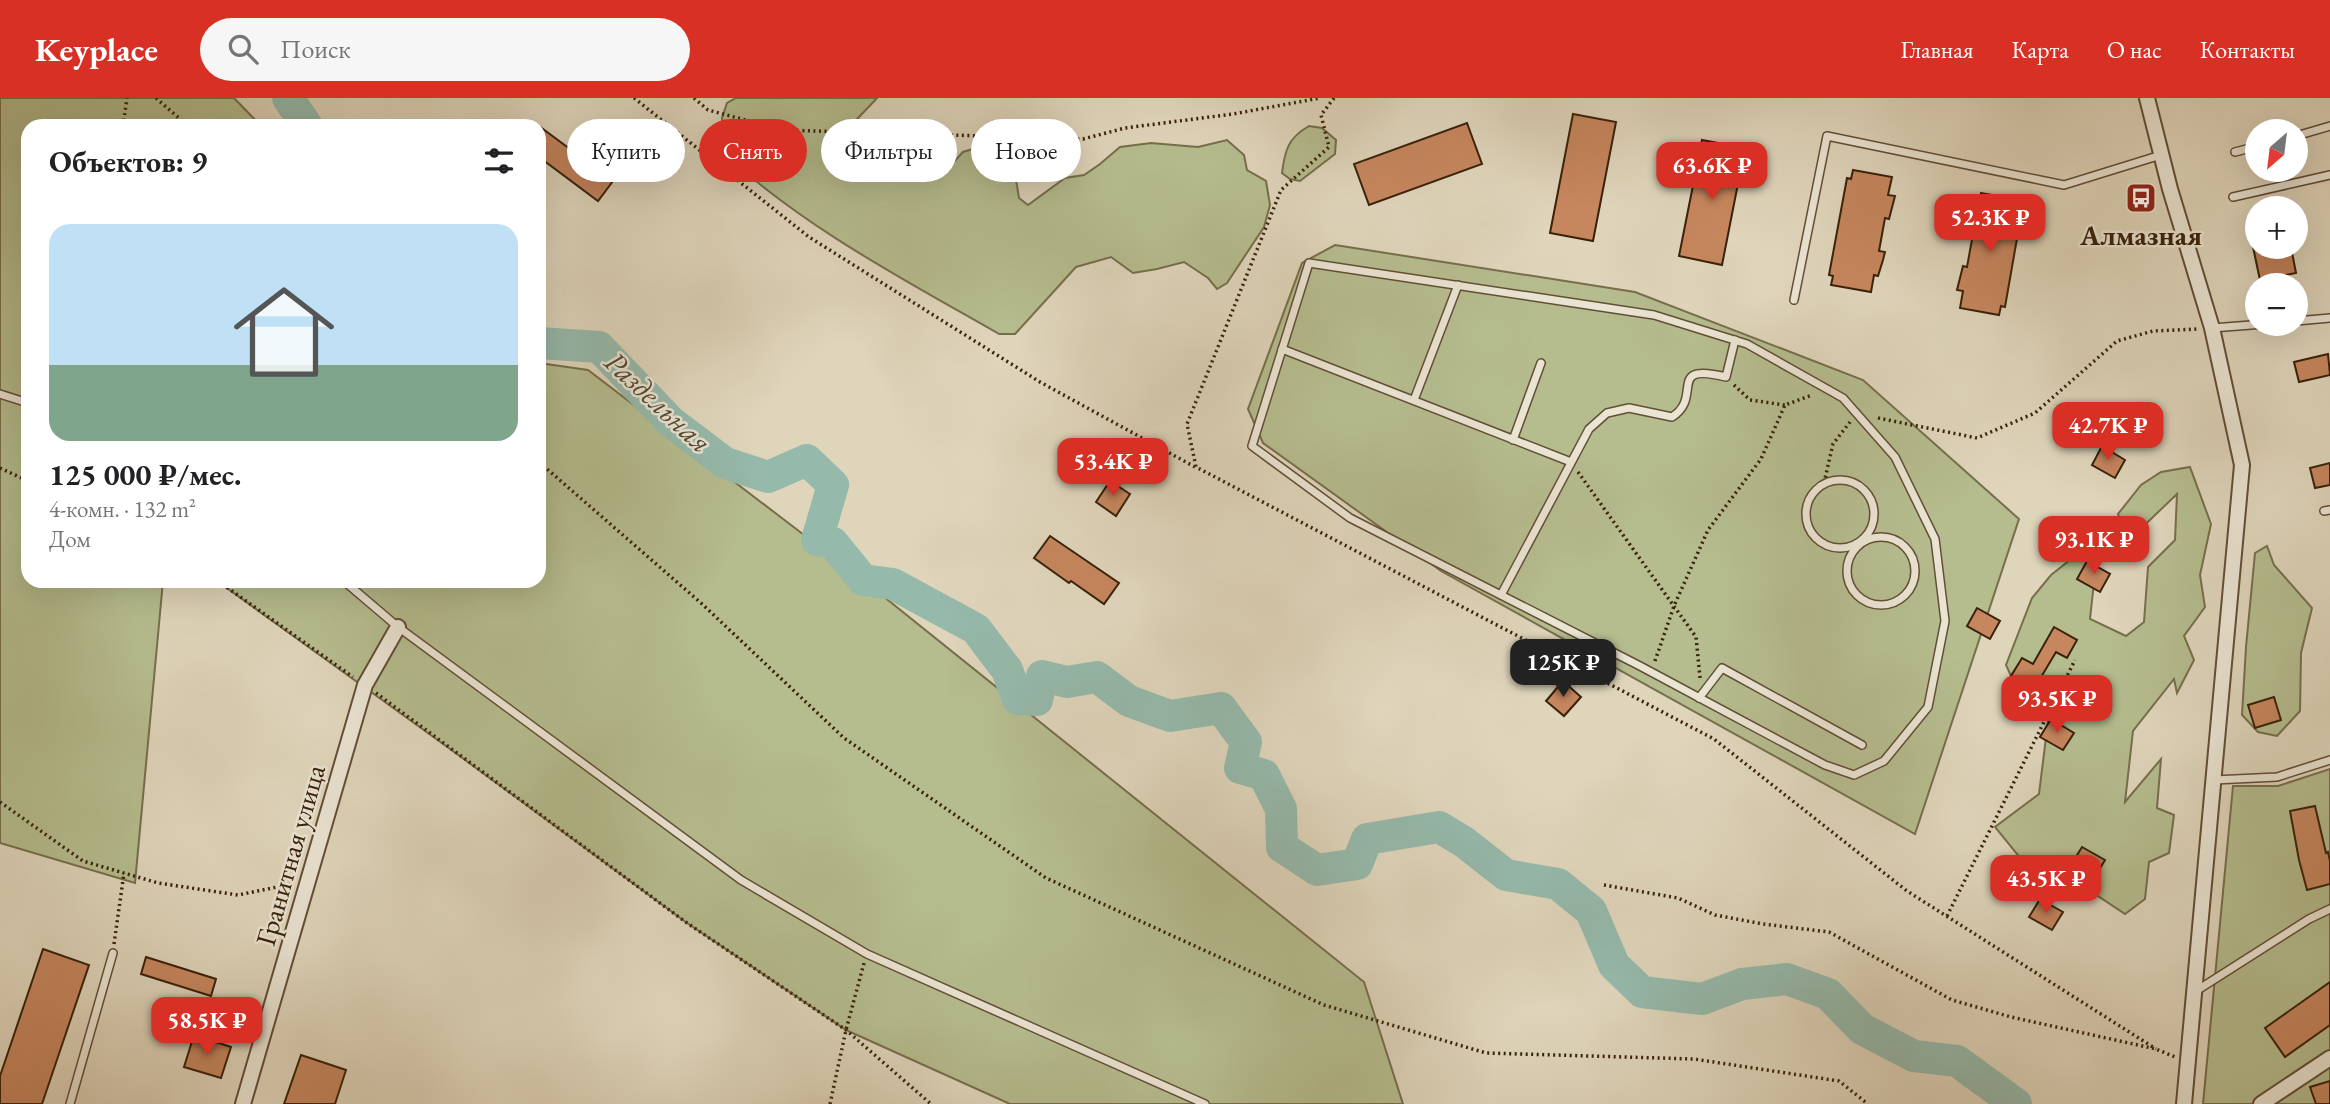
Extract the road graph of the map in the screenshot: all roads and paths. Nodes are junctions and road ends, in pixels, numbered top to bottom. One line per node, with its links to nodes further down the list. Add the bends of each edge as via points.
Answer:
1 (127, 98): 8 (path)
2 (156, 98): 9 (path)
3 (634, 98): 36 (path, via 809,237 1040,382)
4 (694, 98): 5 (path, via 708,110 783,130 1083,139 1125,128)
5 (1320, 98)
6 (1334, 98): 36 (path, via 1321,115 1329,147 1281,190 1187,424)
7 (2147, 98): 14 (street)
8 (124, 119)
9 (180, 119)
10 (2330, 127): 11 (lane)
11 (2308, 133)
12 (2245, 149): 13 (lane)
13 (2235, 152)
14 (2161, 155): 18 (lane, via 2064,185 1826,136); 22 (street)
15 (2330, 175): 16 (lane)
16 (2232, 197)
17 (1458, 285): 23 (lane, via 1654,315); 24 (lane, via 1309,263); 29 (lane)
18 (1794, 300)
19 (2330, 318): 20 (lane)
20 (2308, 320)
21 (2245, 325): 22 (lane)
22 (2212, 328): 32 (path, via 2153,331 2117,341 2035,413 1977,438); 52 (street, via 2242,465)
23 (1735, 340): 26 (lane); 27 (lane)
24 (1282, 349): 29 (lane); 43 (lane, via 1252,446 1350,518)
25 (1541, 363): 33 (lane)
26 (1726, 377): 31 (path, via 1750,400); 34 (lane, via 1693,374 1681,411 1672,417 1629,408 1607,413 1589,429)
27 (1827, 389): 31 (path); 32 (lane)
28 (0, 394): 30 (lane)
29 (1413, 400): 33 (lane)
30 (21, 401)
31 (1785, 405): 44 (path, via 1761,459 1708,530)
32 (1857, 414): 39 (path, via 1833,444); 49 (lane, via 1895,457 1935,539 1945,621 1928,707 1884,761 1854,775 1825,765)
33 (1513, 440): 34 (lane)
34 (1571, 462): 43 (lane); 44 (path)
35 (546, 467): 71 (path, via 701,603 844,738 1046,878 1324,1005 1486,1053 1694,1059 1839,1080)
36 (1196, 467): 58 (path, via 1714,739 1908,891)
37 (0, 468): 38 (path)
38 (21, 478)
39 (1824, 483): 40 (lane, via 1845,479 1867,492 1874,517); 40 (lane, via 1810,494 1805,507 1811,534 1834,548)
40 (1860, 542): 40 (lane, via 1886,537 1908,550 1915,575 1902,599 1875,606 1852,592 1846,565)
41 (228, 588): 48 (path)
42 (352, 588): 45 (lane)
43 (1501, 595): 47 (lane)
44 (1674, 606): 47 (path); 49 (path, via 1696,637)
45 (398, 627): 48 (street, Гранитная улица); 60 (lane, via 741,880)
46 (2075, 660): 58 (path)
47 (1651, 672): 49 (lane)
48 (365, 685): 55 (street, Гранитная улица); 62 (path, via 687,923)
49 (1699, 698): 50 (lane, via 1723,668)
50 (1862, 745)
51 (2330, 760): 52 (lane, via 2277,777)
52 (2213, 780): 61 (street)
53 (0, 802): 54 (path, via 83,861)
54 (124, 873): 55 (path, via 238,895); 59 (path)
55 (308, 881): 67 (street, Гранитная улица)
56 (1604, 886): 63 (path, via 1678,898 1715,915 1829,932 1952,1000)
57 (2330, 909): 61 (lane)
58 (1947, 916): 63 (path)
59 (113, 953): 66 (lane)
60 (867, 954): 62 (path); 70 (lane)
61 (2193, 993): 65 (street)
62 (846, 1030): 68 (path); 69 (path)
63 (2156, 1049): 65 (path)
64 (2330, 1058): 73 (street)
65 (2186, 1062): 72 (street)
66 (70, 1104)
67 (243, 1104)
68 (830, 1104)
69 (932, 1104)
70 (1205, 1104)
71 (1868, 1104)
72 (2184, 1104)
73 (2261, 1104)

